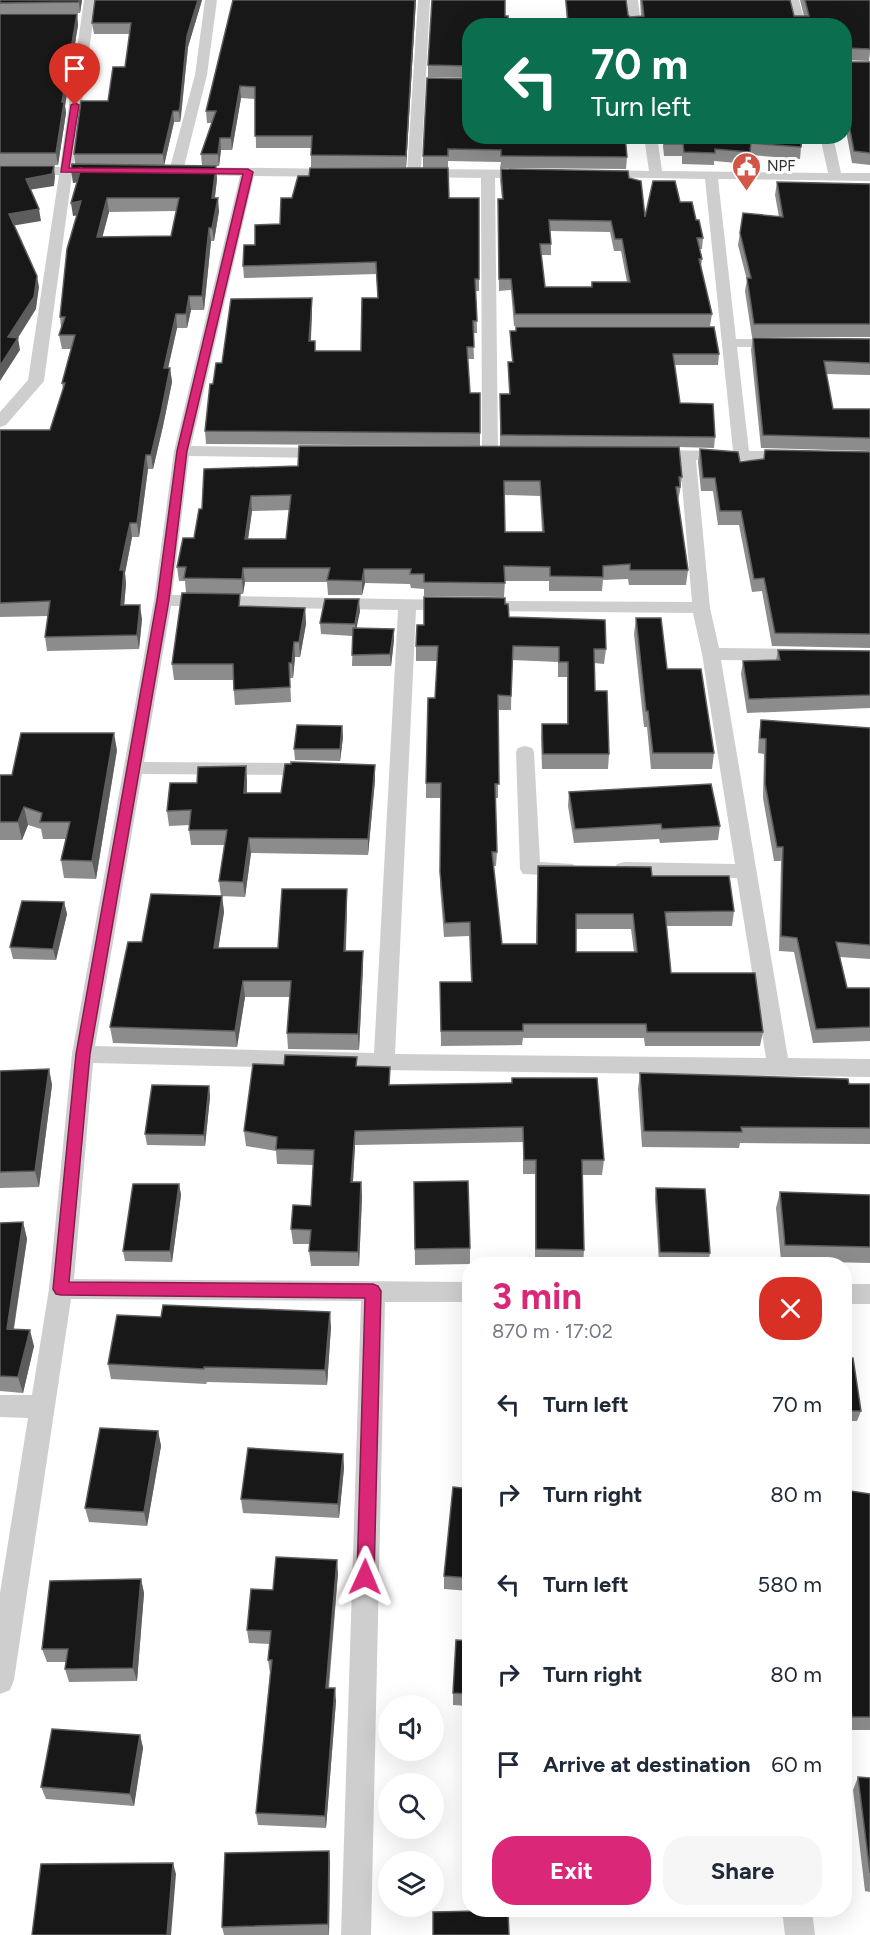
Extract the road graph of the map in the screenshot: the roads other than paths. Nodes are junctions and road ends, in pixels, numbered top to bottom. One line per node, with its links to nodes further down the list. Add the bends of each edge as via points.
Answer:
1 (90, 0): 13 (street, via 82,19)
2 (211, 0): 15 (street, via 201,75 171,171)
3 (424, 0): 17 (street, via 424,83 408,173)
4 (632, 0): 6 (street)
5 (793, 0): 7 (street)
6 (634, 18)
7 (798, 18)
8 (852, 67): 9 (street)
9 (870, 68)
10 (651, 144): 20 (street)
11 (828, 144): 22 (street)
12 (0, 171): 13 (street)
13 (64, 171): 14 (street); 26 (street, via 36,381)
14 (109, 171)
15 (248, 172): 16 (street); 27 (street)
16 (355, 173)
17 (488, 174): 18 (street); 29 (street, via 495,332)
18 (544, 174)
19 (588, 174): 20 (street)
20 (656, 174): 21 (street)
21 (711, 174): 22 (street); 24 (street)
22 (835, 176): 23 (street)
23 (870, 177)
24 (724, 335): 25 (street); 32 (street)
25 (800, 343)
26 (0, 422)
27 (182, 451): 28 (street); 34 (street)
28 (348, 453)
29 (490, 455)
30 (630, 455): 31 (street)
31 (688, 455): 32 (street); 36 (street)
32 (741, 455): 33 (street)
33 (811, 457)
34 (163, 600): 35 (street); 40 (street)
35 (407, 605): 36 (street); 46 (street, via 391,769)
36 (701, 609): 37 (street)
37 (711, 654): 38 (street); 44 (street)
38 (825, 655)
39 (525, 752): 42 (street, via 530,868)
40 (135, 768): 41 (street); 45 (street)
41 (326, 769)
42 (587, 869)
43 (610, 869): 44 (street)
44 (746, 871): 47 (street)
45 (83, 1054): 46 (street); 49 (street)
46 (384, 1062): 47 (street)
47 (778, 1067): 48 (street)
48 (870, 1068)
49 (61, 1289): 50 (street); 55 (street)
50 (373, 1291): 51 (street); 58 (street)
51 (462, 1292)
52 (852, 1294): 53 (street)
53 (870, 1294)
54 (0, 1406): 55 (street)
55 (43, 1407): 56 (street)
56 (0, 1680)
57 (798, 1917): 59 (street)
58 (356, 1935)
59 (800, 1935)

